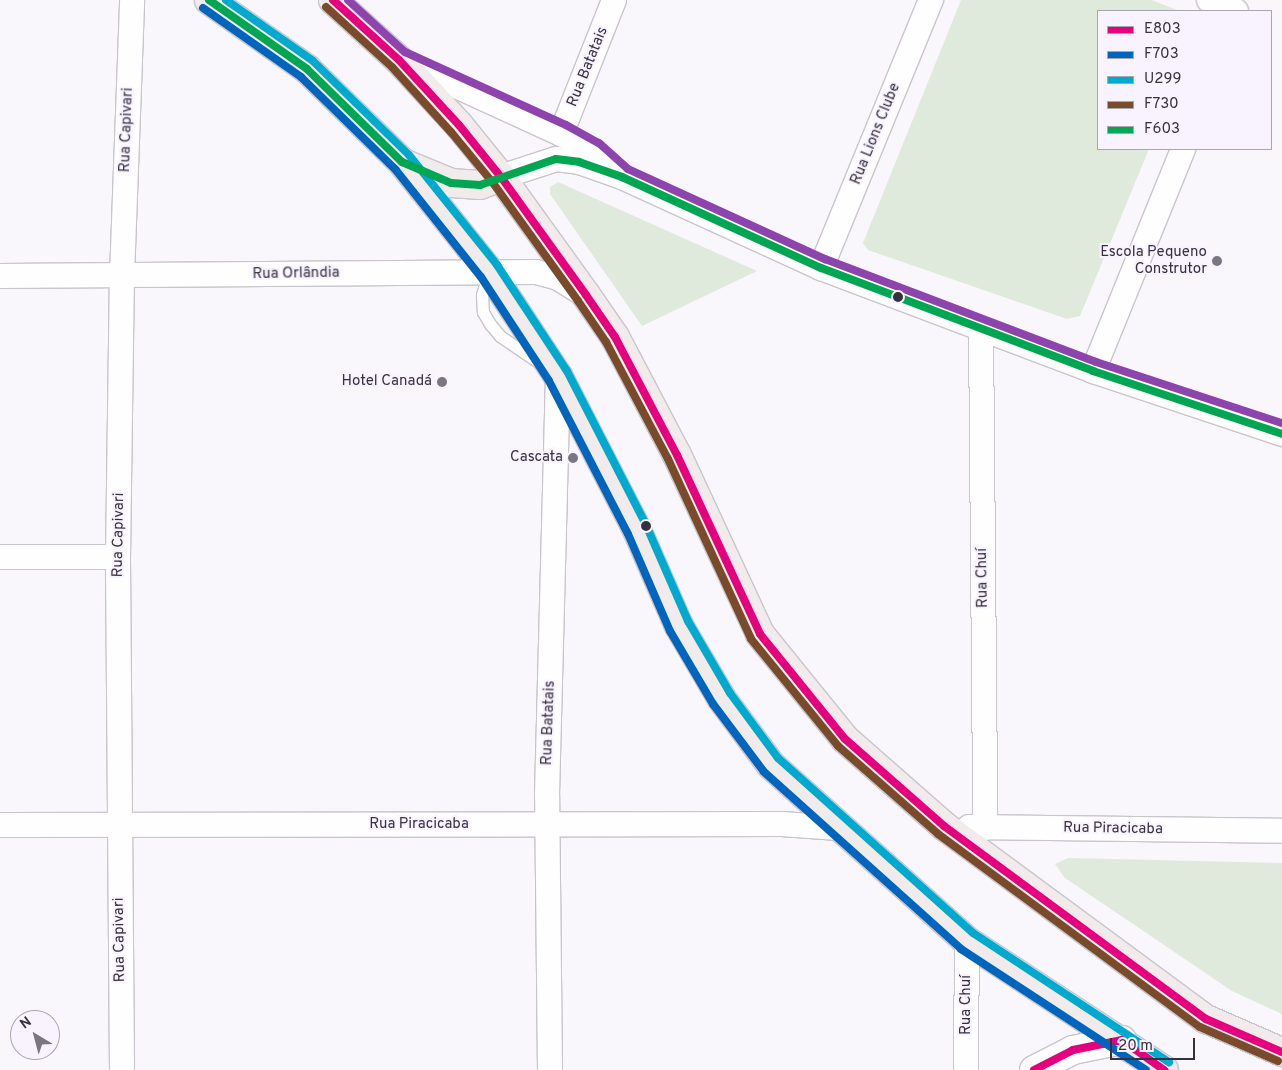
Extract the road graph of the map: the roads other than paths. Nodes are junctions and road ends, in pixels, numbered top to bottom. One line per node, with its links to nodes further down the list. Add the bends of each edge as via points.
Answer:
1 (132, 0): 17 (street, Rua Capivari)
2 (210, 0): 11 (main road, via 307,69)
3 (333, 0): 8 (main road)
4 (614, 0): 9 (street, Rua Batatais)
5 (931, 0): 14 (street, Rua Lions Clube)
6 (1208, 0): 7 (street)
7 (1234, 10)
8 (399, 60): 9 (street); 12 (main road)
9 (561, 134): 13 (street, via 593,150)
10 (1183, 150): 20 (street)
11 (402, 162): 12 (main road, via 451,183 480,185); 15 (main road)
12 (501, 177): 13 (street, via 556,158 579,162); 18 (main road)
13 (622, 177): 14 (street)
14 (821, 268): 19 (street)
15 (489, 271): 17 (street, Rua Orlândia); 18 (street, Rua Orlândia, via 536,272 558,278); 21 (main road)
16 (0, 276): 17 (street, Rua Orlândia)
17 (122, 277): 24 (street, Rua Capivari)
18 (586, 295): 28 (main road, via 615,337 677,455 760,634 845,739)
19 (981, 329): 20 (street); 30 (street, Rua Chuí)
20 (1093, 371): 22 (street)
21 (558, 376): 26 (street, Rua Batatais); 29 (main road, via 637,530 679,626 722,698 771,764)
22 (1282, 434)
23 (0, 557): 24 (street)
24 (118, 557): 27 (street, Rua Capivari)
25 (0, 825): 27 (street, Rua Piracicaba)
26 (546, 825): 27 (street, Rua Piracicaba); 29 (street, Rua Piracicaba, via 782,824); 36 (street, Rua Batatais)
27 (119, 826): 35 (street, Rua Capivari)
28 (944, 826): 30 (street, Rua Piracicaba); 34 (main road, via 1206,1019)
29 (838, 828): 32 (main road)
30 (985, 828): 31 (street, Rua Piracicaba)
31 (1282, 831)
32 (967, 941): 33 (main road); 37 (street, Rua Chuí)
33 (1122, 1040): 38 (street, via 1073,1050); 39 (main road)
34 (1282, 1052)
35 (122, 1070)
36 (550, 1070)
37 (966, 1070)
38 (1034, 1070)
39 (1164, 1070)

